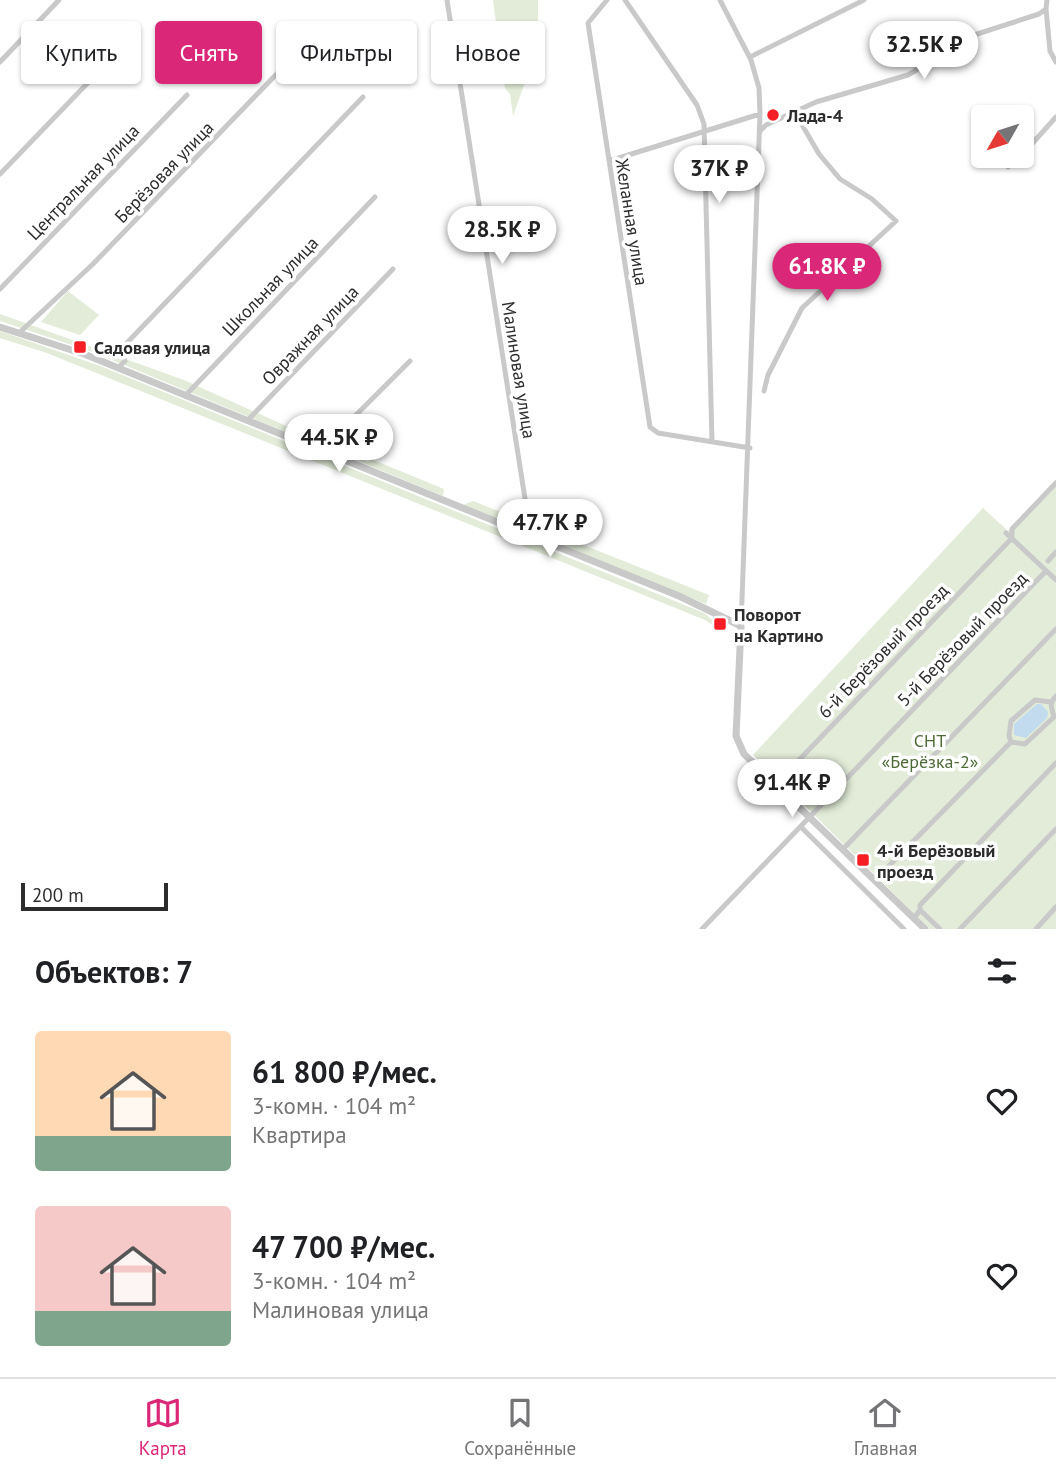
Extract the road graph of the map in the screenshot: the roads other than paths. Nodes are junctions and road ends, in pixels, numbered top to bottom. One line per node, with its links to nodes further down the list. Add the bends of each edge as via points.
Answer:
1 (59, 0): 10 (street)
2 (447, 0): 39 (street, Малиновая улица)
3 (607, 0): 22 (street, Желанная улица, via 588,21)
4 (625, 0): 19 (street, via 696,105)
5 (721, 0): 9 (street)
6 (864, 0): 9 (street)
7 (1047, 0): 8 (street)
8 (1046, 9): 11 (street, via 1050,51); 16 (street, via 974,35 908,75)
9 (750, 57): 17 (street, via 759,88)
10 (0, 62)
11 (1056, 62)
12 (276, 75): 28 (street, Берёзовая улица, via 93,264)
13 (87, 84): 23 (street)
14 (187, 95): 26 (street, Центральная улица)
15 (363, 97): 30 (street, via 121,349 125,361)
16 (794, 111): 20 (street); 31 (street, via 839,179 896,221 802,307)
17 (760, 114): 19 (street); 20 (street)
18 (1056, 117): 21 (street)
19 (704, 131): 22 (street); 34 (street)
20 (761, 131): 35 (street)
21 (1034, 142)
22 (609, 161): 34 (street, Желанная улица, via 650,427 658,433)
23 (0, 174)
24 (375, 197): 32 (street, Школьная улица)
25 (393, 269): 33 (street, Овражная улица)
26 (0, 289)
27 (0, 327): 28 (street)
28 (19, 333): 30 (street)
29 (410, 361): 36 (street)
30 (118, 368): 32 (street)
31 (764, 391)
32 (185, 396): 33 (street)
33 (247, 421): 36 (street)
34 (712, 442): 35 (street)
35 (750, 448): 44 (street)
36 (320, 451): 39 (street)
37 (1056, 483): 38 (street, 6-й Берёзовый проезд)
38 (1010, 533): 42 (street); 50 (street, 6-й Берёзовый проезд)
39 (531, 537): 44 (street)
40 (1056, 552): 41 (street)
41 (1048, 561)
42 (1046, 571): 43 (street); 51 (street, 5-й Берёзовый проезд)
43 (1056, 580)
44 (741, 626): 50 (street, via 736,736 744,754)
45 (1056, 629): 54 (street)
46 (1056, 696): 47 (street)
47 (1051, 702): 48 (street, via 1035,701 1011,721); 48 (street, via 1054,717 1025,744)
48 (1011, 742): 55 (street)
49 (1056, 763): 57 (street)
50 (776, 784): 51 (street)
51 (810, 818): 52 (street, 5-й Берёзовый проезд); 54 (street)
52 (801, 827): 59 (street, 5-й Берёзовый проезд); 60 (street)
53 (1056, 830): 63 (street)
54 (843, 849): 55 (street)
55 (877, 882): 58 (street)
56 (1056, 907): 64 (street)
57 (920, 910): 58 (street); 62 (street)
58 (914, 918): 61 (street)
59 (702, 929)
60 (904, 929)
61 (925, 929)
62 (940, 929)
63 (960, 929)
64 (1035, 929)

